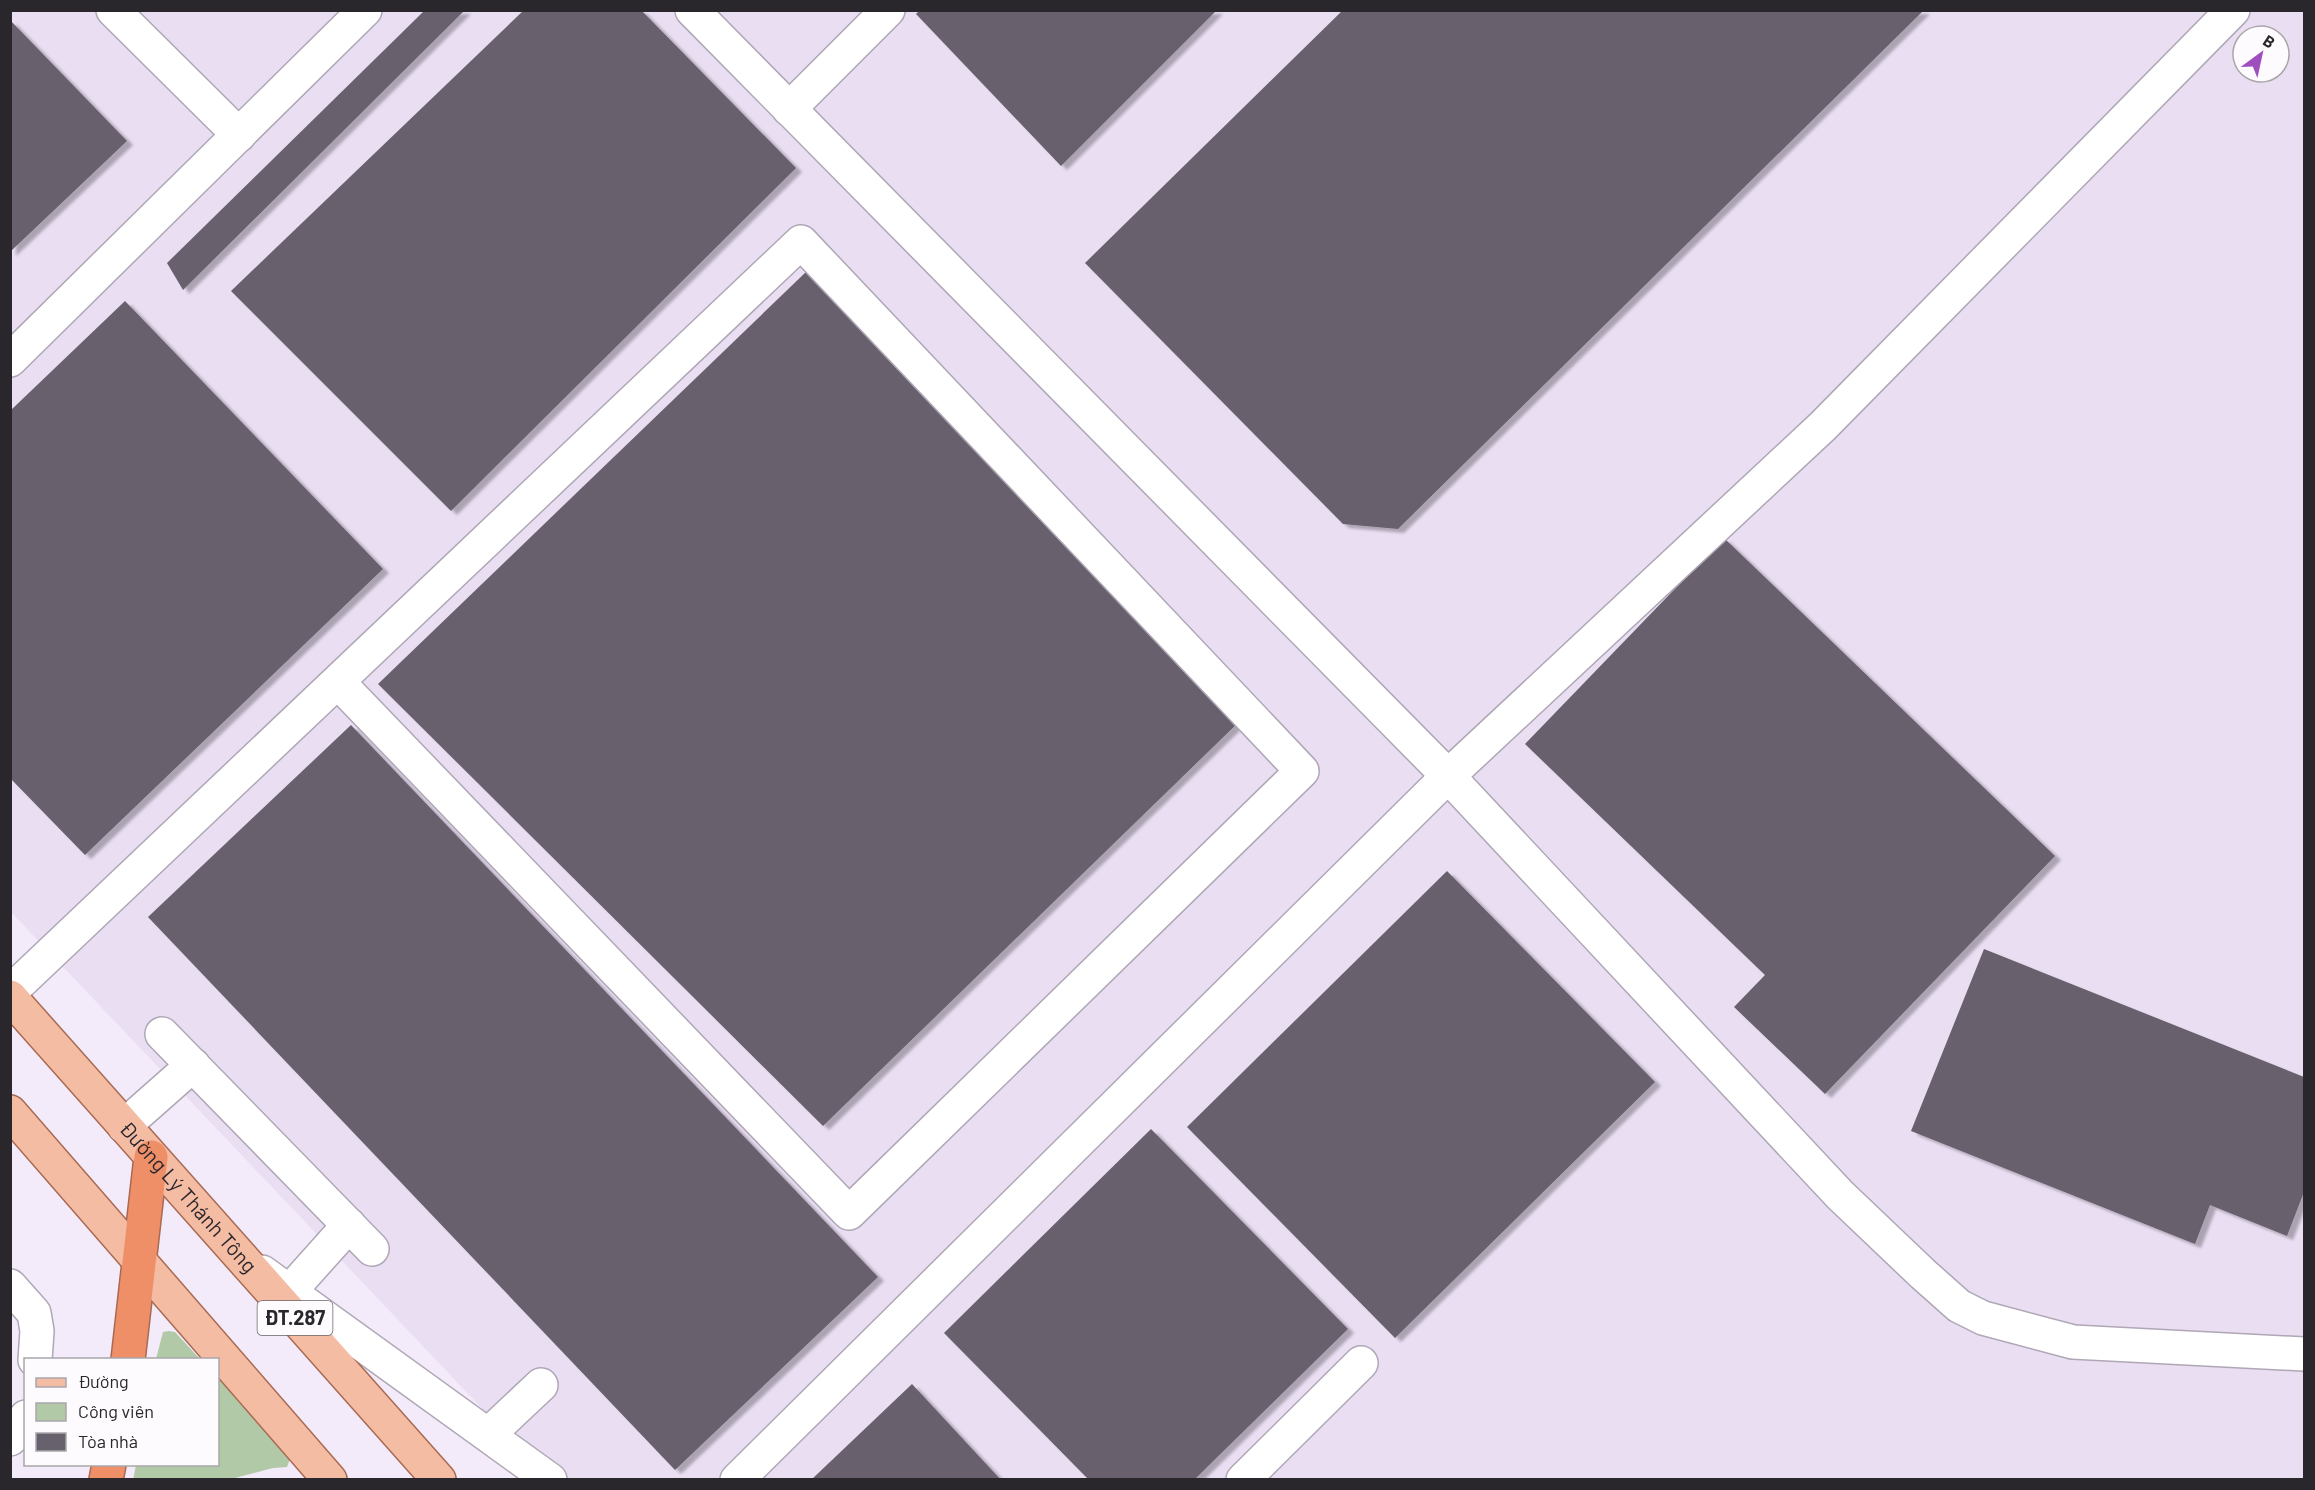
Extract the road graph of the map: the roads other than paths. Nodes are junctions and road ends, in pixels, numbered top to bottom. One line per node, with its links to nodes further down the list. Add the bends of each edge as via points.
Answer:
1 (113, 10): 7 (street)
2 (365, 10): 7 (street)
3 (692, 10): 6 (street)
4 (888, 10): 6 (street)
5 (2233, 10): 10 (street, via 1823,426)
6 (789, 109): 10 (street)
7 (239, 135): 8 (street)
8 (10, 360)
9 (338, 681): 9 (street, via 849,1213 1302,771 801,242); 11 (street)
10 (1448, 776): 24 (street, via 1840,1195 1959,1306 1983,1318 2073,1342); 35 (street)
11 (10, 992)
12 (10, 997): 16 (main road, Đường Lý Thánh Tông / ĐT.287)
13 (162, 1034): 14 (street)
14 (193, 1065): 16 (street); 18 (street)
15 (10, 1112): 21 (main road)
16 (124, 1126): 17 (main road, Đường Lý Thánh Tông / ĐT.287)
17 (151, 1157): 20 (main road, Đường Lý Thánh Tông / ĐT.287); 21 (highway)
18 (349, 1225): 19 (street); 23 (street)
19 (372, 1249)
20 (242, 1258): 23 (street); 33 (main road, Đường Lý Thánh Tông / ĐT.287)
21 (140, 1262): 26 (highway); 32 (main road)
22 (10, 1286): 25 (street, via 34,1312)
23 (290, 1291): 30 (street)
24 (2304, 1354)
25 (35, 1358)
26 (128, 1358)
27 (1361, 1364): 36 (street)
28 (541, 1385): 30 (street)
29 (24, 1426): 31 (street)
30 (489, 1434): 34 (street)
31 (10, 1438)
32 (330, 1479)
33 (439, 1479)
34 (550, 1479)
35 (737, 1479)
36 (1243, 1479)

